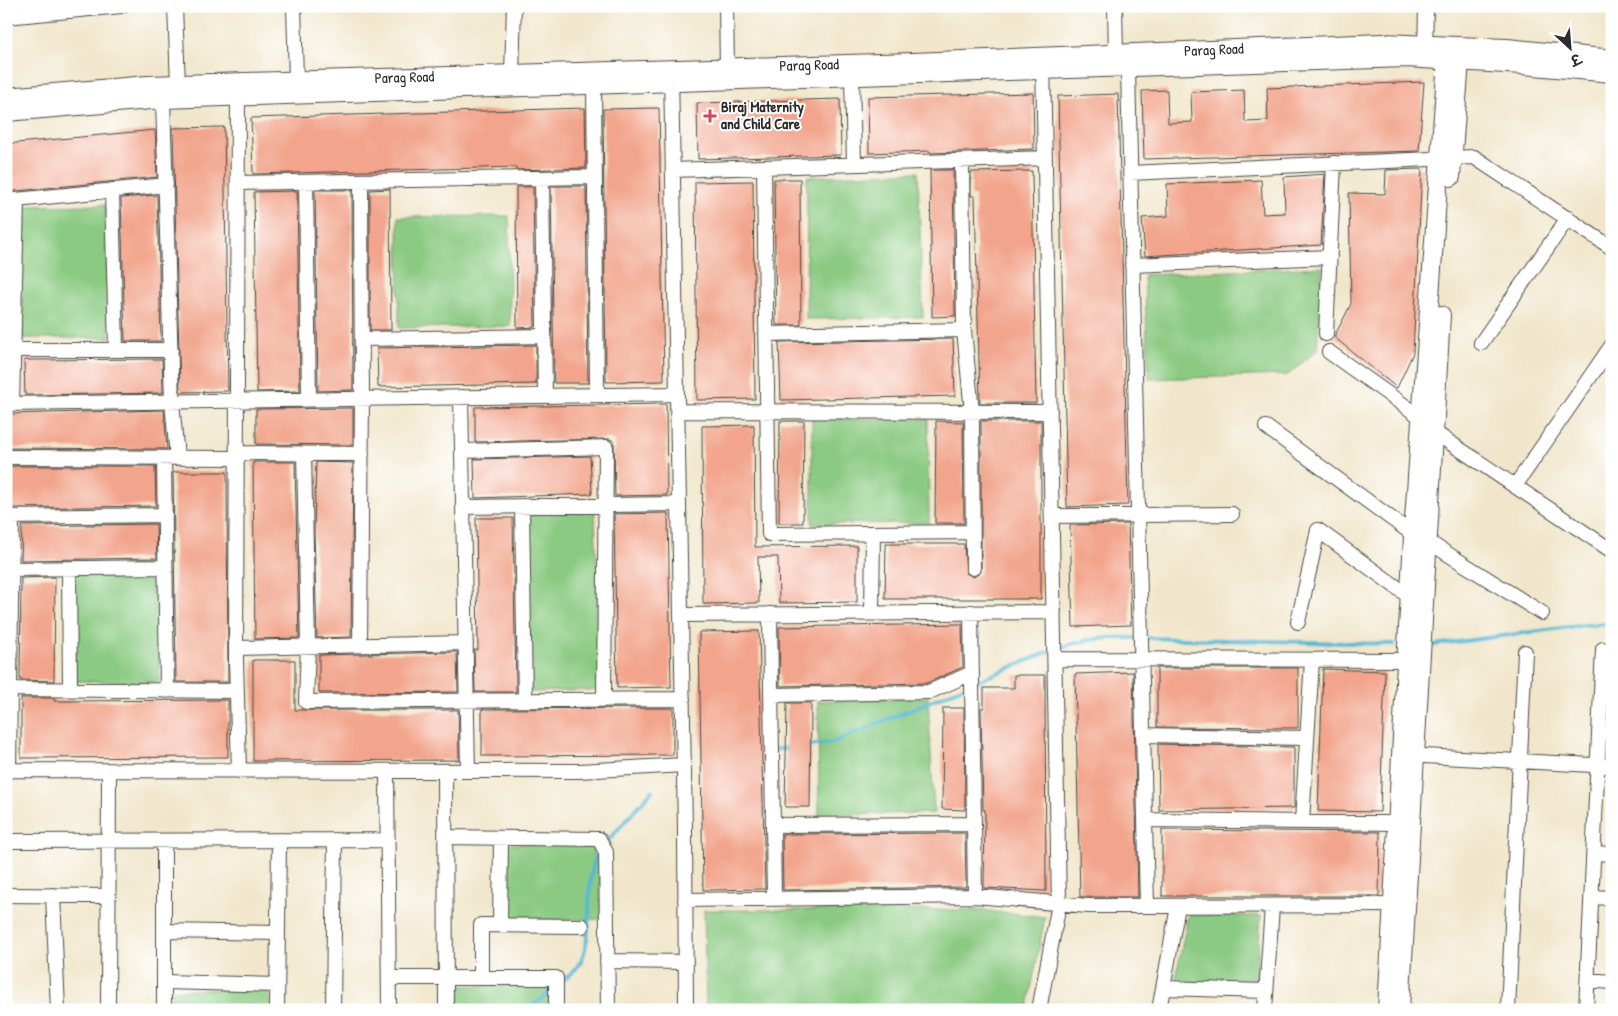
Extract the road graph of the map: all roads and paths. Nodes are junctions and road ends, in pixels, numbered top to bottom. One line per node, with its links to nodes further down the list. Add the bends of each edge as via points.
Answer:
1 (121, 6): 8 (street)
2 (175, 6): 22 (street)
3 (294, 6): 21 (street)
4 (514, 6): 17 (street)
5 (726, 6): 15 (street)
6 (1115, 6): 11 (street)
7 (1426, 6): 10 (street)
8 (114, 7): 9 (street)
9 (8, 13)
10 (1425, 52): 11 (street, Parag Road, via 1382,43); 12 (street, Parag Road); 16 (street, Parag Road, via 1406,58)
11 (1116, 54): 14 (street, Parag Road)
12 (1454, 56): 13 (street, Parag Road, via 1507,48); 18 (street, Parag Road); 29 (street)
13 (1612, 59)
14 (1043, 64): 15 (street, Parag Road); 16 (street, Parag Road); 20 (street, Parag Road); 28 (street)
15 (727, 67): 19 (street, Parag Road)
16 (1128, 69): 35 (street)
17 (512, 73): 19 (street, Parag Road); 21 (street, Parag Road)
18 (1612, 73)
19 (671, 76): 20 (street, Parag Road); 23 (street, Parag Road); 34 (street)
20 (852, 77): 32 (street)
21 (296, 80): 24 (street, Parag Road)
22 (178, 84): 24 (street, Parag Road); 25 (street, Parag Road)
23 (594, 85): 24 (street, Parag Road); 36 (street)
24 (238, 89): 26 (street, Parag Road); 40 (street)
25 (6, 98)
26 (163, 99): 27 (street, Parag Road); 41 (street)
27 (6, 112)
28 (1045, 158): 30 (street); 72 (street)
29 (1446, 158): 31 (street); 44 (street, via 1474,157); 73 (street); 75 (street)
30 (962, 161): 32 (street); 48 (street)
31 (1334, 163): 35 (street); 46 (street)
32 (854, 164): 33 (street)
33 (764, 167): 34 (street); 49 (street)
34 (673, 170): 60 (street)
35 (1130, 173): 47 (street)
36 (595, 177): 37 (street); 61 (street)
37 (542, 178): 38 (street); 51 (street)
38 (361, 181): 39 (street); 52 (street)
39 (306, 182): 40 (street); 65 (street)
40 (239, 183): 66 (street)
41 (166, 185): 42 (street); 57 (street)
42 (112, 190): 43 (street); 56 (street)
43 (12, 200): 55 (street)
44 (1568, 218): 45 (street); 53 (street)
45 (1612, 248)
46 (1330, 257): 47 (street); 50 (street)
47 (1132, 265): 89 (street)
48 (964, 330): 49 (street); 71 (street)
49 (766, 334): 70 (street)
50 (1326, 334)
51 (544, 336): 52 (street); 62 (street)
52 (362, 339): 64 (street)
53 (1481, 343)
54 (1612, 345): 59 (street)
55 (13, 350): 56 (street); 68 (street)
56 (116, 350): 57 (street)
57 (171, 350): 67 (street)
58 (1329, 352): 73 (street)
59 (1607, 360): 82 (street)
60 (677, 394): 61 (street); 69 (street)
61 (597, 395): 62 (street)
62 (544, 396): 63 (street)
63 (461, 397): 64 (street); 76 (street)
64 (362, 398): 65 (street); 78 (street)
65 (309, 399): 66 (street)
66 (238, 400): 67 (street); 79 (street)
67 (172, 401): 68 (street); 81 (street)
68 (9, 404)
69 (678, 411): 70 (street); 83 (street)
70 (767, 411): 71 (street); 93 (street, via 768,534)
71 (972, 412): 72 (street); 92 (street)
72 (1050, 412): 90 (street)
73 (1422, 418): 75 (street); 94 (street)
74 (1266, 427): 94 (street)
75 (1434, 432): 82 (street); 94 (street)
76 (462, 451): 84 (street, via 606,447); 86 (street)
77 (304, 454): 78 (street); 79 (street); 110 (street)
78 (362, 454): 109 (street)
79 (238, 456): 81 (street); 111 (street)
80 (6, 458): 81 (street)
81 (171, 458): 88 (street)
82 (1515, 486): 95 (street)
83 (679, 504): 84 (street); 106 (street)
84 (607, 505): 85 (street); 126 (street)
85 (522, 506): 86 (street); 125 (street)
86 (463, 507): 108 (street)
87 (1232, 514): 89 (street)
88 (165, 515): 91 (street); 96 (street)
89 (1138, 515): 90 (street); 114 (street)
90 (1052, 516): 102 (street)
91 (9, 517): 98 (street)
92 (974, 532): 93 (street); 97 (street)
93 (873, 533): 103 (street)
94 (1420, 538): 100 (street); 104 (street); 131 (street)
95 (1612, 551)
96 (165, 568): 99 (street); 121 (street)
97 (973, 568)
98 (11, 569): 99 (street); 119 (street)
99 (69, 569): 120 (street)
100 (1410, 597): 107 (street, via 1318,530); 117 (street)
101 (971, 612): 102 (street); 103 (street); 118 (street)
102 (1054, 612): 115 (street)
103 (872, 613): 105 (street)
104 (1542, 613)
105 (770, 614): 106 (street); 123 (street)
106 (681, 615): 124 (street)
107 (1298, 622)
108 (466, 644): 109 (street); 127 (street)
109 (360, 645): 110 (street)
110 (308, 646): 111 (street); 127 (street, via 306,702)
111 (236, 648): 122 (street)
112 (1604, 649): 128 (street)
113 (1525, 652): 132 (street)
114 (1141, 653): 115 (street); 116 (street); 129 (street)
115 (1055, 657): 164 (street)
116 (1312, 660): 117 (street); 130 (street)
117 (1406, 660): 131 (street)
118 (972, 675): 123 (street, via 929,692); 144 (street)
119 (10, 690): 120 (street); 135 (street)
120 (70, 690): 121 (street)
121 (167, 691): 122 (street)
122 (237, 691): 137 (street)
123 (771, 695): 145 (street)
124 (683, 699): 126 (street); 133 (street)
125 (525, 700): 126 (street); 127 (street)
126 (604, 700)
127 (467, 701): 140 (street)
128 (1606, 719): 134 (street)
129 (1142, 735): 130 (street); 141 (street)
130 (1307, 738): 142 (street)
131 (1408, 755): 132 (street); 143 (street); 168 (street)
132 (1520, 761): 134 (street); 199 (street)
133 (684, 765): 140 (street, via 579,772); 163 (street)
134 (1605, 765): 154 (street)
135 (8, 770): 136 (street)
136 (109, 771): 137 (street); 152 (street)
137 (239, 771): 138 (street)
138 (387, 771): 139 (street); 150 (street)
139 (445, 771): 140 (street); 146 (street)
140 (468, 771)
141 (1145, 820): 142 (street); 165 (street)
142 (1302, 822): 143 (street)
143 (1397, 823): 168 (street)
144 (974, 824): 145 (street); 159 (street)
145 (773, 825): 162 (street)
146 (446, 837): 147 (street); 176 (street)
147 (501, 838): 169 (street); 173 (street, via 599,839 606,852)
148 (278, 840): 149 (street); 153 (street); 172 (street)
149 (335, 840): 150 (street); 188 (street)
150 (388, 840): 175 (street)
151 (6, 841): 152 (street)
152 (109, 841): 153 (street); 158 (street)
153 (164, 841): 171 (street)
154 (1594, 853): 155 (street); 160 (street)
155 (1612, 854)
156 (6, 895): 157 (street)
157 (53, 895): 158 (street); 184 (street)
158 (108, 896): 185 (street)
159 (975, 896): 162 (street); 164 (street)
160 (1592, 897): 161 (street); 178 (street)
161 (1612, 898)
162 (774, 899): 163 (street)
163 (685, 900): 174 (street)
164 (1060, 904): 165 (street); 194 (street)
165 (1147, 906): 166 (street)
166 (1178, 906): 167 (street); 182 (street)
167 (1272, 906): 168 (street); 183 (street)
168 (1399, 906): 197 (street); 198 (street)
169 (500, 925): 170 (street); 177 (street, via 481,925)
170 (582, 926)
171 (164, 931): 172 (street); 179 (street)
172 (278, 933): 181 (street)
173 (607, 961): 174 (street); 192 (street)
174 (686, 962): 193 (street)
175 (389, 978): 176 (street); 189 (street)
176 (446, 978): 177 (street); 190 (street)
177 (481, 978): 191 (street, via 556,978)
178 (1588, 980): 180 (street); 200 (street)
179 (164, 982): 181 (street); 186 (street)
180 (1612, 982)
181 (277, 985): 187 (street)
182 (1163, 988): 183 (street); 195 (street)
183 (1266, 991): 196 (street)
184 (58, 1010)
185 (108, 1010)
186 (164, 1010)
187 (277, 1010)
188 (333, 1010)
189 (389, 1010)
190 (446, 1010)
191 (556, 1010)
192 (608, 1010)
193 (686, 1010)
194 (1039, 1010)
195 (1159, 1010)
196 (1265, 1010)
197 (1387, 1010)
198 (1400, 1010)
199 (1508, 1010)
200 (1586, 1010)

